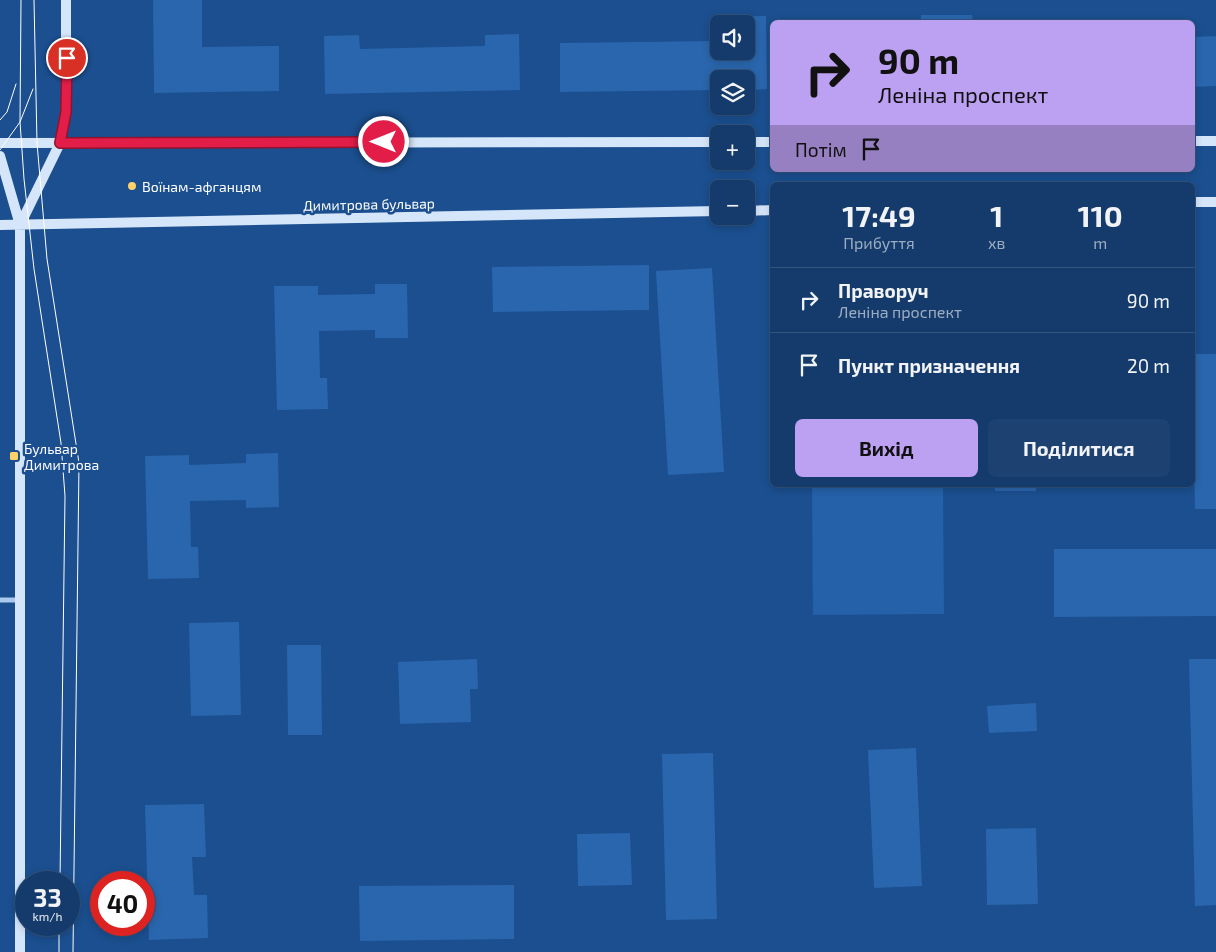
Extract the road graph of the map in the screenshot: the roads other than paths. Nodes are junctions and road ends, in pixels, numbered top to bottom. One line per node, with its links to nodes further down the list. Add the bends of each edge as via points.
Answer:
1 (66, 0): 8 (street, via 66,112)
2 (1195, 141): 3 (street)
3 (1216, 141)
4 (710, 142): 8 (street)
5 (755, 142): 6 (street)
6 (770, 142)
7 (0, 143): 8 (street)
8 (60, 143): 16 (street)
9 (0, 156): 16 (street)
10 (1195, 202): 11 (street)
11 (1216, 202)
12 (770, 210): 14 (street)
13 (710, 211): 16 (street, Димитрова бульвар)
14 (755, 211)
15 (0, 225): 16 (street, Димитрова бульвар)
16 (20, 225): 18 (street)
17 (0, 600): 18 (street)
18 (19, 600): 19 (street)
19 (20, 952)

